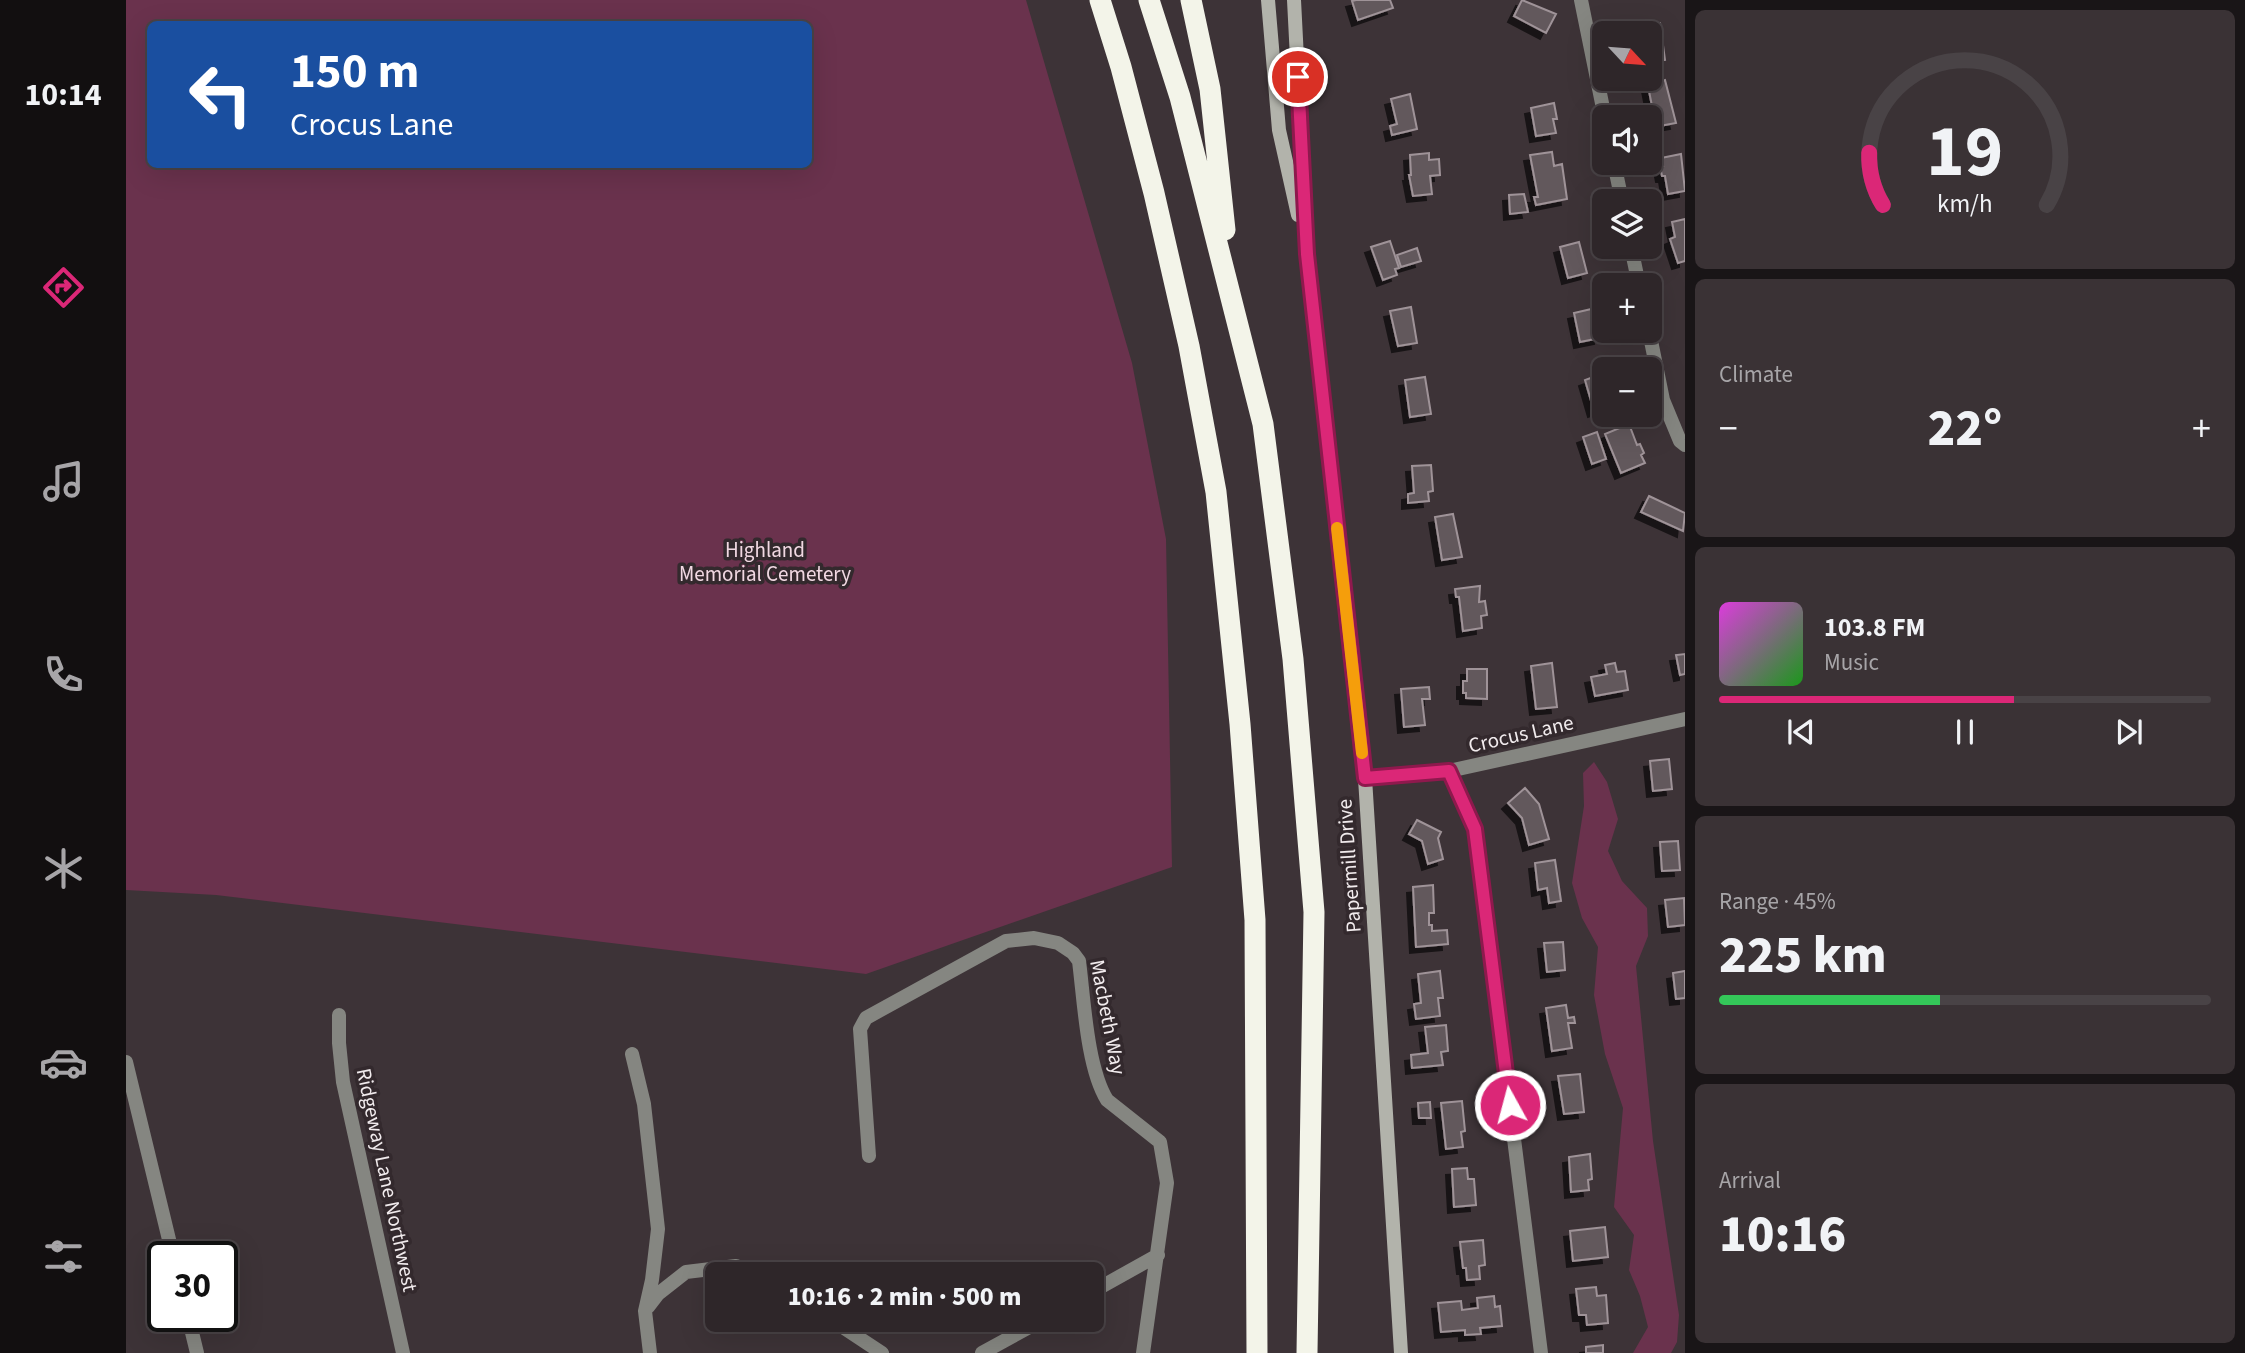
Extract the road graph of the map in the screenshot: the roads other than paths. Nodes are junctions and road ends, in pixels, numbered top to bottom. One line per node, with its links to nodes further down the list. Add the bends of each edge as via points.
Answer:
1 (1100, 0): 33 (highway, via 1154,193 1216,492 1255,920)
2 (1149, 0): 9 (highway, via 1180,97)
3 (1191, 0): 9 (highway, via 1210,89)
4 (1268, 0): 8 (main road, Papermill Drive, via 1279,130)
5 (1294, 0): 8 (main road, Papermill Drive)
6 (1581, 0): 7 (street)
7 (1603, 105)
8 (1307, 254): 14 (main road, Papermill Drive)
9 (1233, 305): 34 (highway, via 1265,438 1293,659 1314,912)
10 (1651, 343): 11 (street, via 1663,400)
11 (1685, 445)
12 (1685, 719): 13 (street, Crocus Lane)
13 (1449, 771): 14 (street, Crocus Lane); 36 (street, via 1475,829)
14 (1365, 778): 35 (main road, Papermill Drive)
15 (339, 1015): 28 (street, Ridgeway Lane Northwest, via 343,1082)
16 (632, 1054): 23 (street, via 644,1104 658,1229)
17 (126, 1062): 19 (street)
18 (869, 1156): 20 (street, Macbeth Way, via 860,1029 866,1018 1006,941 1034,938 1058,943 1079,961 1102,1091 1160,1142 1167,1183)
19 (169, 1241)
20 (1157, 1259): 22 (street); 32 (street, Macbeth Way)
21 (705, 1270): 23 (street, via 686,1272)
22 (1104, 1286)
23 (645, 1311): 29 (street)
24 (192, 1332): 27 (street)
25 (850, 1332): 30 (street)
26 (1020, 1332): 31 (street)
27 (197, 1353)
28 (402, 1353)
29 (650, 1353)
30 (882, 1353)
31 (982, 1353)
32 (1143, 1353)
33 (1257, 1353)
34 (1307, 1353)
35 (1401, 1353)
36 (1541, 1353)

